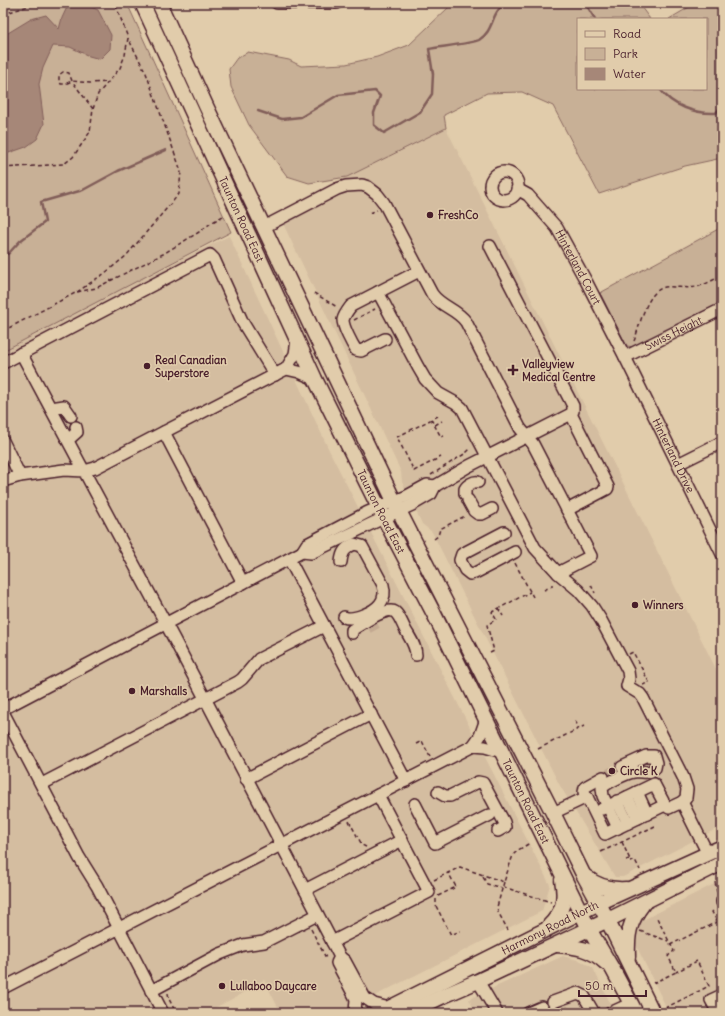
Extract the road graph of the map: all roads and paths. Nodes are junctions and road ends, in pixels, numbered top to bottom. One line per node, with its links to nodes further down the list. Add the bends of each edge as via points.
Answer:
1 (42, 3): 7 (path)
2 (115, 3): 8 (path)
3 (142, 3): 30 (main road, Taunton Road East)
4 (159, 3): 17 (main road, Taunton Road East)
5 (277, 3): 6 (street)
6 (337, 3)
7 (3, 14)
8 (128, 38): 10 (path, via 126,55 120,68); 21 (path, via 146,74 181,171 179,194 126,256)
9 (72, 81): 9 (path, via 69,72 59,75 61,84); 10 (path); 11 (path)
10 (108, 82): 11 (path, via 98,94)
11 (93, 109): 12 (path, via 90,132 73,158 64,164)
12 (3, 168)
13 (517, 189): 32 (street, Hinterland Court, via 528,195 557,228)
14 (378, 207): 15 (path)
15 (370, 213)
16 (223, 216): 21 (path, via 163,254 96,288)
17 (264, 228): 19 (street, via 342,187 368,187 384,203); 60 (main road, Taunton Road East)
18 (490, 246): 38 (street, via 573,406)
19 (419, 270): 22 (street); 47 (street, via 434,298 464,320)
20 (722, 276): 32 (path, via 697,287 665,288 654,294 646,308 633,347)
21 (77, 292): 28 (path)
22 (378, 292): 29 (street); 29 (street, via 351,306 345,315 344,323 356,350 361,351)
23 (314, 293): 24 (path)
24 (338, 307)
25 (379, 307): 27 (path)
26 (722, 309): 32 (street, Swiss Height)
27 (354, 320)
28 (3, 331)
29 (392, 335): 52 (street, via 438,393 462,408)
30 (298, 339): 34 (street, via 295,354); 36 (main road, Taunton Road East)
31 (22, 353): 33 (street); 35 (street, via 210,255 243,323); 37 (street)
32 (625, 357): 54 (street, Hinterland Drive)
33 (3, 363)
34 (286, 369): 35 (street); 36 (street)
35 (275, 375): 45 (street)
36 (315, 379): 63 (main road, Taunton Road East)
37 (51, 408): 39 (street, via 64,406); 48 (street)
38 (570, 414): 47 (street); 62 (street, via 608,487)
39 (70, 416)
40 (438, 416): 41 (path)
41 (432, 419): 43 (path); 53 (path, via 397,437 414,471)
42 (442, 421): 43 (path)
43 (435, 425): 46 (path, via 441,438)
44 (76, 427): 48 (street, via 77,432)
45 (164, 432): 55 (street, via 95,468); 72 (street)
46 (444, 436)
47 (527, 437): 52 (street); 62 (street)
48 (68, 440): 55 (street)
49 (3, 441): 57 (street)
50 (722, 442): 54 (street)
51 (472, 445): 56 (path, via 466,453)
52 (488, 456): 60 (street, via 435,486 431,494); 71 (street, via 535,548)
53 (441, 457)
54 (678, 464): 67 (street, Hinterland Drive)
55 (84, 471): 57 (street, via 61,470); 79 (street)
56 (430, 475)
57 (20, 476): 58 (street)
58 (3, 481)
59 (478, 482): 61 (street, via 465,489 474,511 482,514)
60 (396, 506): 63 (street); 109 (main road, Taunton Road East)
61 (492, 509)
62 (567, 510): 71 (street, via 591,556)
63 (382, 512): 69 (street, via 307,544 302,552); 87 (main road, Taunton Road East)
64 (466, 516): 66 (path, via 440,529)
65 (504, 532): 68 (street, via 462,554 460,560 465,570 472,574)
66 (434, 539)
67 (722, 554)
68 (515, 558): 73 (path)
69 (289, 559): 72 (street); 80 (street)
70 (341, 562): 78 (street, via 346,549 354,544 362,546 384,588 378,606 357,618)
71 (558, 573): 106 (street, via 583,595 601,620 628,671 627,686 642,697 683,777 687,793)
72 (244, 583): 79 (street)
73 (530, 592): 74 (path); 75 (path)
74 (533, 597)
75 (498, 608): 77 (path); 81 (path, via 492,612 496,619 487,625 494,651)
76 (397, 615): 76 (street, via 392,611 386,611 352,630 352,634 393,614); 82 (street)
77 (503, 616)
78 (347, 618)
79 (165, 624): 83 (street); 84 (street)
80 (324, 626): 83 (street, via 259,659 240,680); 86 (street)
81 (490, 653)
82 (416, 655)
83 (205, 700): 99 (street); 101 (street)
84 (3, 709)
85 (3, 712): 101 (street)
86 (371, 714): 99 (street); 100 (street)
87 (486, 720): 92 (street, via 480,736); 94 (main road, Taunton Road East)
88 (575, 721): 90 (path)
89 (584, 726): 90 (path)
90 (579, 728): 93 (path)
91 (416, 744): 95 (path, via 422,741)
92 (472, 746): 94 (street); 100 (street)
93 (538, 749)
94 (502, 752): 129 (main road, Taunton Road East)
95 (429, 755)
96 (622, 767): 97 (street, via 643,757)
97 (641, 772): 105 (street); 105 (street, via 631,772 604,786 602,794)
98 (603, 777): 104 (street, via 585,787)
99 (246, 779): 119 (street)
100 (406, 781): 103 (street)
101 (42, 784): 150 (street)
102 (438, 792): 115 (street, via 450,796 477,782 483,783 505,825)
103 (378, 795): 116 (street); 119 (street)
104 (587, 797): 109 (street); 110 (street)
105 (626, 797): 108 (street, via 654,784); 110 (street); 112 (street); 112 (street)
106 (682, 802): 108 (street, via 669,808); 123 (street)
107 (415, 804): 111 (street, via 435,843)
108 (665, 805): 112 (street)
109 (553, 813): 130 (main road, Taunton Road East)
110 (594, 813): 112 (street, via 605,834)
111 (490, 815)
112 (633, 821)
113 (350, 822): 120 (path)
114 (655, 826): 117 (path)
115 (498, 831)
116 (402, 840): 137 (street); 157 (street, via 429,892)
117 (622, 842): 122 (path); 124 (path)
118 (530, 843): 133 (path, via 513,855)
119 (281, 845): 137 (street); 150 (street)
120 (362, 845)
121 (722, 847): 123 (main road, Harmony Road North)
122 (601, 852)
123 (708, 854): 136 (main road, Harmony Road North)
124 (630, 859): 125 (path); 127 (path, via 631,862 635,860)
125 (626, 860)
126 (722, 863): 139 (main road, Harmony Road North)
127 (640, 870)
128 (448, 872): 131 (path, via 460,867); 132 (path); 155 (path, via 456,887 436,898 436,906 451,935)
129 (561, 872): 142 (main road, Taunton Road East); 154 (main road, via 563,902 558,917)
130 (583, 874): 136 (main road, via 607,889); 140 (main road, Taunton Road East)
131 (483, 876): 133 (path); 135 (path, via 487,884)
132 (430, 882)
133 (504, 882): 135 (path)
134 (715, 882): 138 (path)
135 (503, 888): 141 (path); 153 (path, via 497,907)
136 (634, 888): 140 (main road, Harmony Road North)
137 (305, 890): 144 (street)
138 (720, 900)
139 (644, 902): 146 (main road, Harmony Road North); 162 (main road, via 634,916 630,928 627,944)
140 (599, 903): 142 (main road, Harmony Road North); 146 (main road, Taunton Road East)
141 (556, 904)
142 (580, 912): 151 (main road, Taunton Road East); 154 (main road, Harmony Road North)
143 (713, 912): 147 (path)
144 (318, 915): 157 (street); 168 (street, via 264,942 220,954)
145 (657, 918): 156 (path)
146 (608, 920): 151 (main road, Harmony Road North); 162 (main road, Taunton Road East)
147 (717, 922): 149 (path); 159 (path)
148 (310, 928): 161 (path)
149 (722, 928)
150 (119, 929): 167 (street); 168 (street)
151 (589, 929): 158 (main road, Harmony Road North); 163 (main road, Taunton Road East)
152 (635, 929): 156 (path)
153 (508, 930)
154 (545, 930): 170 (main road, Harmony Road North)
155 (460, 931)
156 (668, 941): 159 (path)
157 (332, 942): 160 (street)
158 (554, 945): 163 (main road, via 584,949 596,954); 165 (main road, Harmony Road North)
159 (670, 945): 164 (path, via 674,952 668,956)
160 (340, 957): 175 (street, via 345,961 365,998); 179 (street, via 337,963 356,999)
161 (328, 961)
162 (628, 962): 176 (main road, Taunton Road East)
163 (613, 970): 174 (main road, Taunton Road East)
164 (676, 972): 166 (path); 176 (path, via 697,961 708,987)
165 (478, 981): 170 (main road, Harmony Road North); 172 (street)
166 (653, 983)
167 (3, 988)
168 (151, 991): 177 (street)
169 (169, 991): 178 (path, via 169,999)
170 (438, 991): 175 (main road, Harmony Road North); 180 (main road, Harmony Road North)
171 (722, 995): 185 (street, via 711,1000)
172 (488, 999): 181 (street); 182 (street)
173 (558, 1003): 183 (street, via 578,993 584,996)
174 (634, 1008): 184 (street)
175 (384, 1010)
176 (659, 1010)
177 (163, 1013)
178 (176, 1013)
179 (355, 1013)
180 (408, 1013)
181 (490, 1013)
182 (497, 1013)
183 (594, 1013)
184 (610, 1013)
185 (718, 1013)

